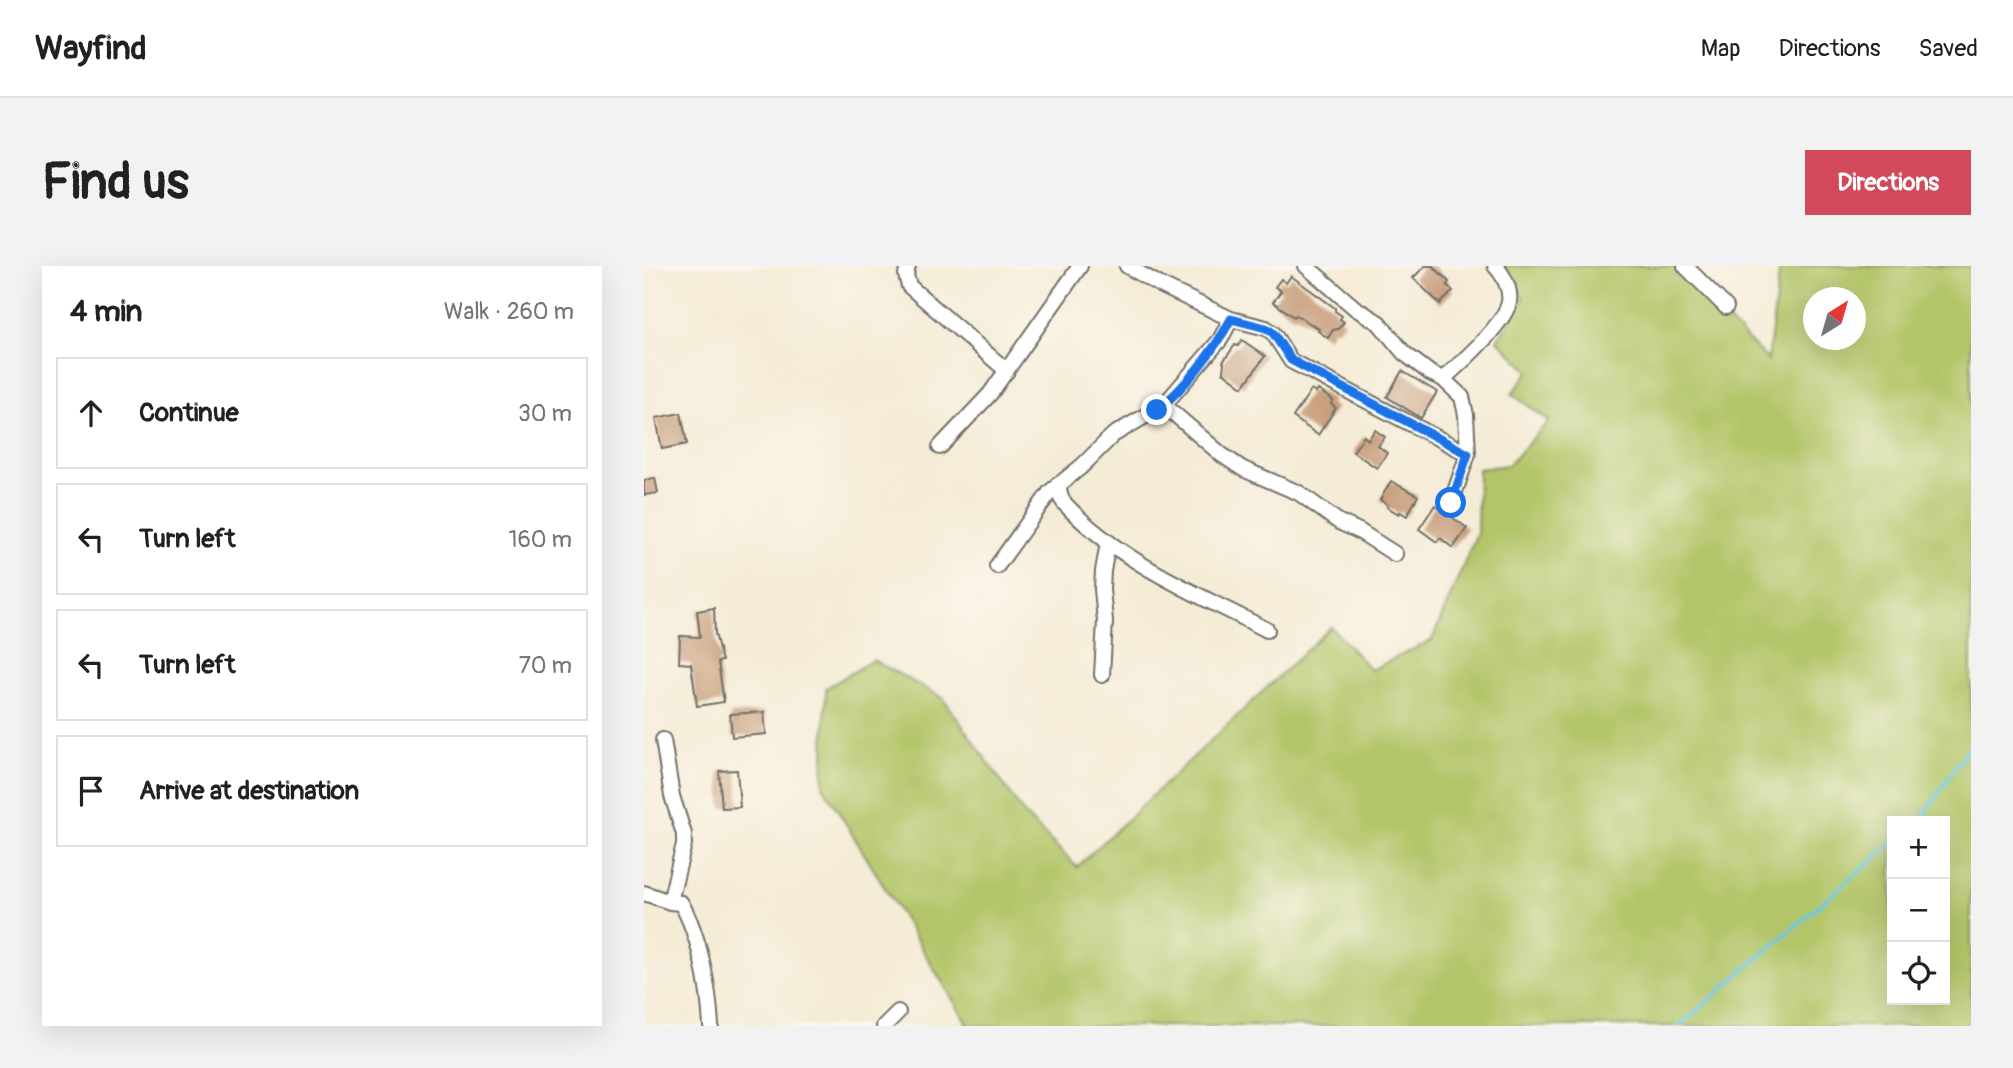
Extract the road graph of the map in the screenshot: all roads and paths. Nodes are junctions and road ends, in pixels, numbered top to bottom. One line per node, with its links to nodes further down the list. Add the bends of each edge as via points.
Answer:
1 (908, 266): 9 (street, via 909,286)
2 (1080, 266): 9 (street)
3 (1127, 266): 8 (street)
4 (1306, 266): 10 (street, via 1379,323 1410,358)
5 (1496, 266): 10 (street, via 1507,287 1506,310)
6 (1685, 266): 7 (street)
7 (1726, 307)
8 (1231, 319): 11 (street, via 1220,340); 13 (street, via 1266,328 1291,360)
9 (1007, 371): 12 (street)
10 (1443, 379): 13 (street, via 1465,403)
11 (1164, 405): 14 (street, via 1113,435); 17 (street, via 1243,469 1299,493)
12 (940, 447)
13 (1468, 454): 15 (street)
14 (1058, 484): 16 (street, via 1065,504); 18 (street)
15 (1451, 503)
16 (1108, 543): 19 (street); 20 (street, via 1102,589)
17 (1395, 554)
18 (997, 566)
19 (1267, 630)
20 (1102, 675)
21 (663, 740): 23 (street, via 684,834)
22 (644, 893): 23 (street)
23 (670, 902): 25 (street, via 681,903 693,928)
24 (898, 1012): 26 (street)
25 (711, 1026)
26 (884, 1026)

